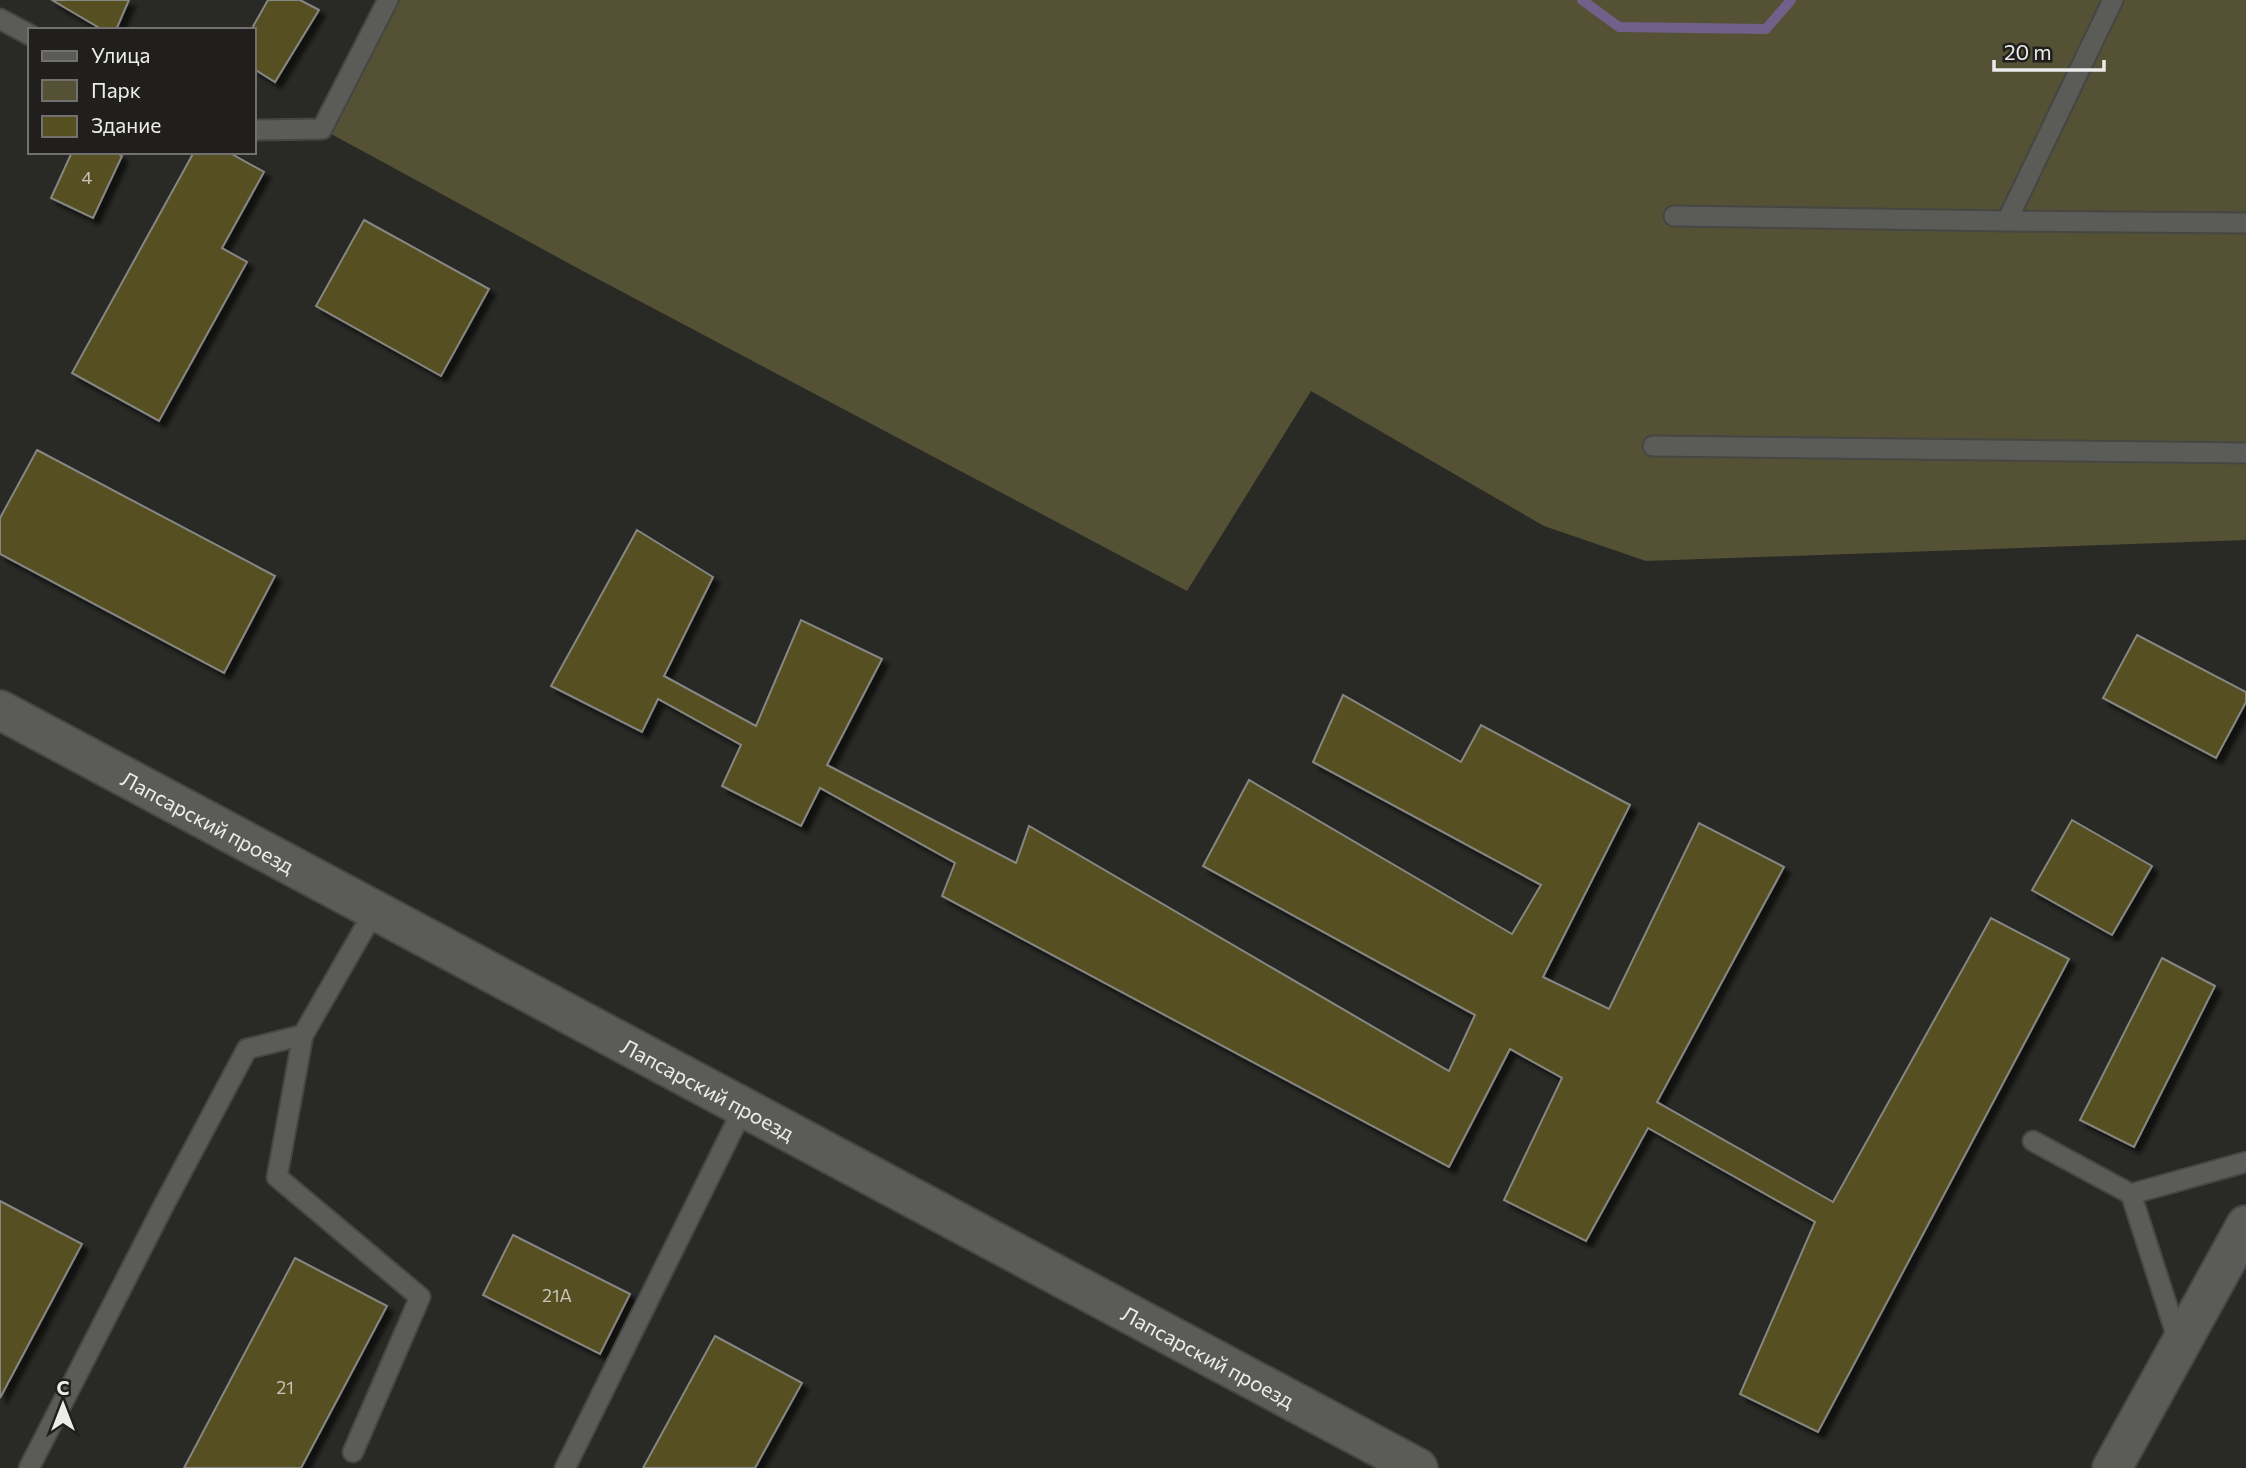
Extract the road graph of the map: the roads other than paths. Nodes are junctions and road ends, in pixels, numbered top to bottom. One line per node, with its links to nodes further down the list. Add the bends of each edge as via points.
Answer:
1 (388, 0): 5 (lane, via 322,129)
2 (2113, 0): 7 (lane)
3 (0, 19): 4 (lane)
4 (28, 34)
5 (256, 130)
6 (1674, 216): 7 (lane)
7 (2007, 221): 8 (lane)
8 (2246, 223)
9 (1653, 446): 10 (lane)
10 (2246, 453)
11 (0, 710): 12 (street, Лапсарский проезд)
12 (375, 910): 13 (lane); 14 (street, Лапсарский проезд)
13 (303, 1035): 20 (lane, via 277,1177 420,1297); 21 (lane, via 247,1049)
14 (744, 1107): 22 (lane); 23 (street, Лапсарский проезд)
15 (2033, 1141): 17 (lane)
16 (2246, 1162): 17 (lane)
17 (2132, 1194): 19 (lane)
18 (2246, 1225): 19 (street)
19 (2180, 1345): 24 (street)
20 (353, 1452)
21 (29, 1468)
22 (565, 1468)
23 (1418, 1468)
24 (2112, 1468)

